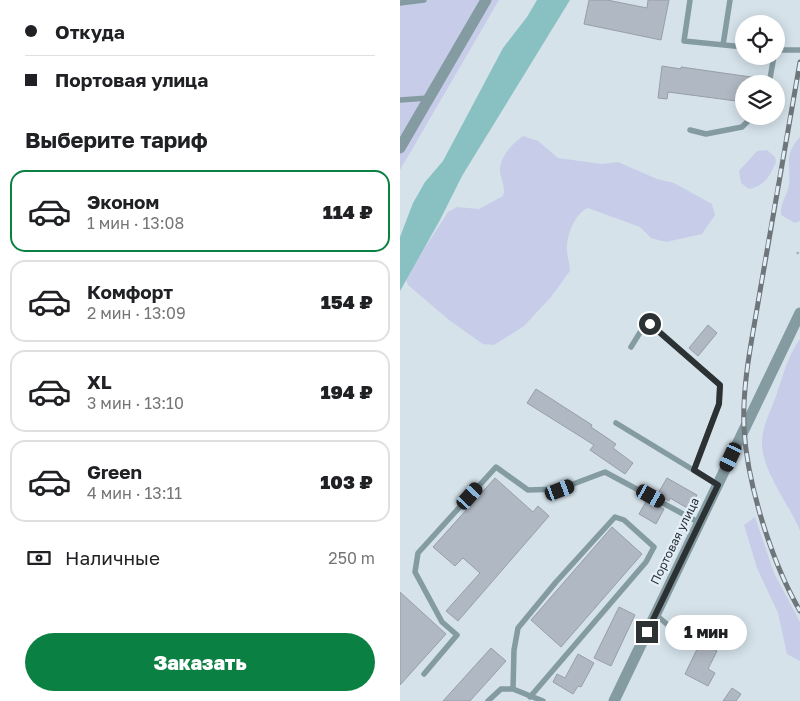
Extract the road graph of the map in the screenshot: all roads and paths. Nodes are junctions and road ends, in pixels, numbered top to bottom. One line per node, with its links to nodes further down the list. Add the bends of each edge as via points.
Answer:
1 (424, 0): 5 (lane)
2 (486, 0): 10 (street)
3 (690, 0): 6 (lane, via 684,41)
4 (730, 0): 6 (lane)
5 (400, 3)
6 (723, 45): 7 (lane)
7 (735, 46)
8 (785, 50): 9 (lane)
9 (800, 50)
10 (428, 98): 11 (lane); 14 (street)
11 (400, 100)
12 (744, 125): 13 (lane, via 706,134)
13 (690, 130)
14 (400, 148)
15 (800, 250): 16 (path)
16 (797, 254)
17 (800, 313): 21 (street, Портовая улица)
18 (631, 347): 20 (lane, via 644,326 650,324 720,385 719,404)
19 (616, 423): 20 (lane)
20 (694, 470): 21 (lane)
21 (718, 485): 22 (street, Портовая улица)
22 (698, 522): 23 (street, Портовая улица); 25 (lane, via 605,472 560,490 528,490 496,467 418,553 415,572 442,622 457,635)
23 (655, 614): 24 (lane); 30 (street, Портовая улица)
24 (689, 643)
25 (424, 674)
26 (513, 689): 27 (lane); 27 (lane, via 518,628 615,517 624,520 654,546 646,562); 28 (lane, via 501,689)
27 (530, 697): 29 (lane)
28 (488, 701)
29 (543, 701)
30 (614, 701)

